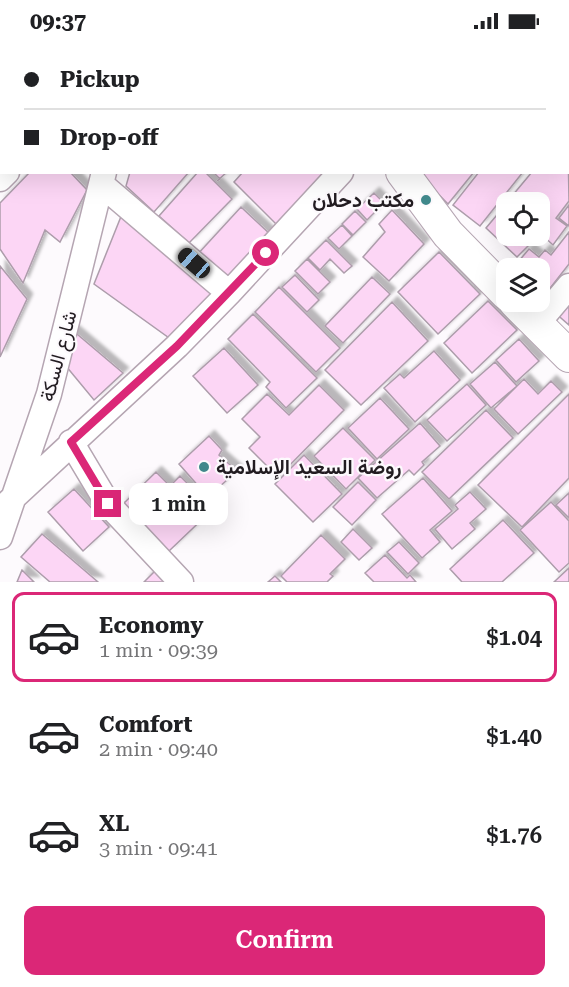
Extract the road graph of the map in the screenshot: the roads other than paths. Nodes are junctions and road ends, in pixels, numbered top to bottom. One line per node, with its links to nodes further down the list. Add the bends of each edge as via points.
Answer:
1 (338, 174): 6 (street)
2 (403, 174): 4 (main road, via 448,234)
3 (102, 178): 6 (street); 11 (street, شارع السكة, via 49,394)
4 (496, 283)
5 (569, 286): 8 (street)
6 (229, 294): 10 (street)
7 (524, 312): 8 (main road)
8 (537, 324): 9 (main road)
9 (569, 356)
10 (71, 442): 11 (street); 13 (street, via 108,504)
11 (7, 503): 12 (street, شارع السكة)
12 (0, 537)
13 (181, 582)

